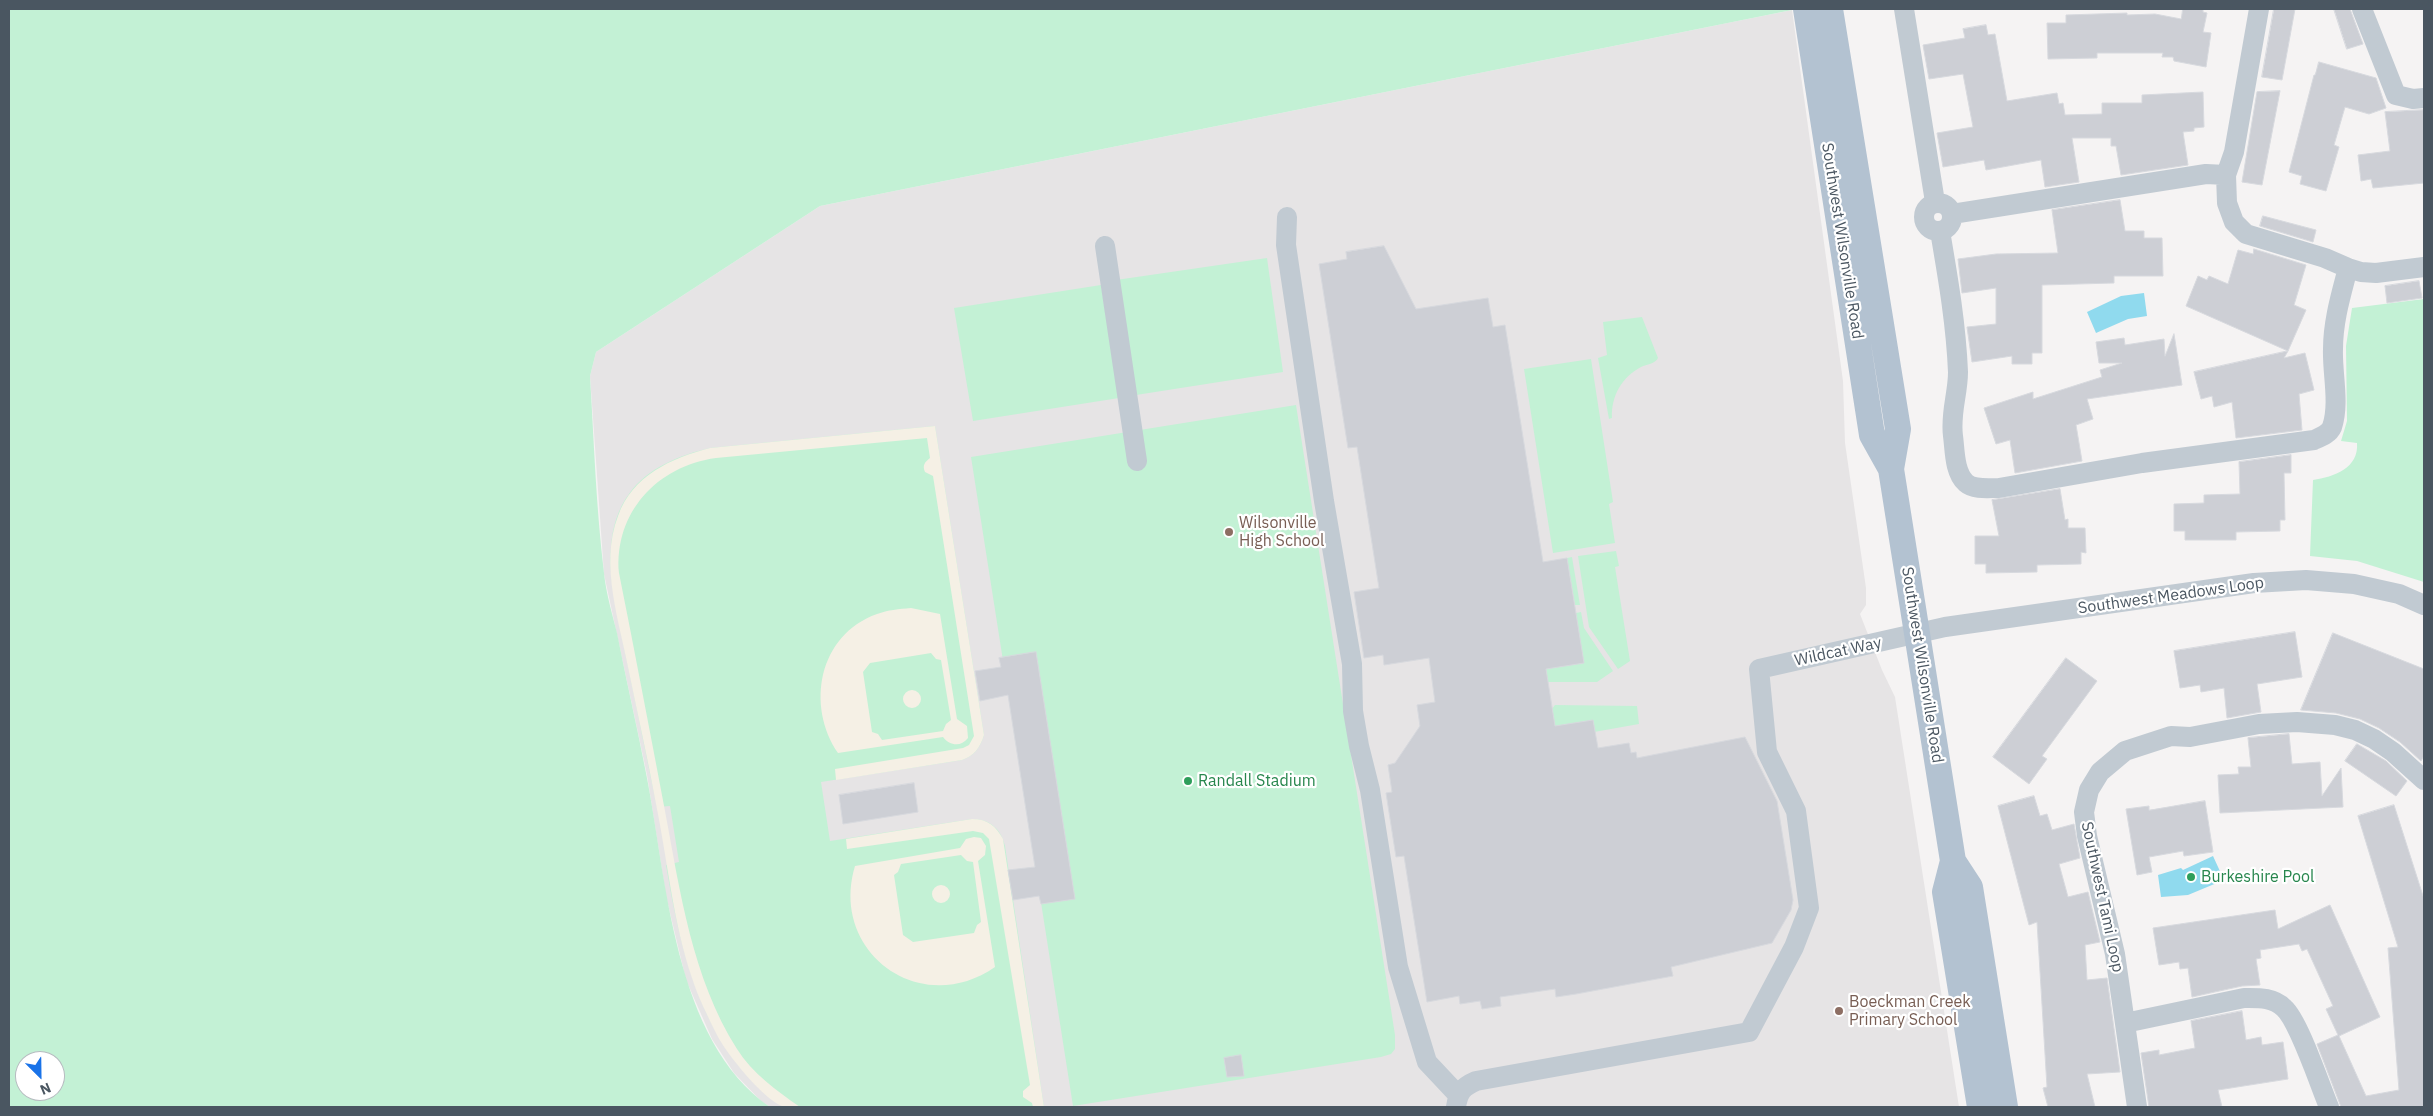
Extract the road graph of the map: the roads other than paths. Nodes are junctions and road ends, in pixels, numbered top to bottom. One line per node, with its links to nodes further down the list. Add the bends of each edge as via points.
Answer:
1 (1806, 9): 16 (main road, Southwest Wilsonville Road, via 1872,435)
2 (1830, 9): 16 (main road, Southwest Wilsonville Road, via 1898,429)
3 (1904, 9): 8 (street)
4 (2259, 9): 7 (street, via 2234,152)
5 (2362, 9): 6 (street, via 2396,95)
6 (2424, 98)
7 (2226, 176): 9 (street, via 2206,174); 14 (street, via 2227,203 2240,230)
8 (1936, 202): 9 (street, via 1946,204); 11 (street, via 1925,209 1924,218 1928,227)
9 (1952, 214): 11 (street, via 1950,224)
10 (1287, 217): 22 (street, via 1286,245 1352,664 1356,728 1370,790 1398,967 1427,1062)
11 (1940, 231): 14 (street, via 1957,363 1958,388 1951,421 1957,469 1966,483 1978,488 1999,488 2142,463 2314,440 2325,435 2332,427 2335,322)
12 (1105, 246): 15 (street)
13 (2424, 267): 14 (street, via 2376,273)
14 (2348, 268)
15 (1137, 461)
16 (1891, 469): 18 (main road, Southwest Wilsonville Road)
17 (2424, 605): 18 (street, Southwest Meadows Loop, via 2399,594 2354,584 2306,580 2254,583 1945,627)
18 (1917, 635): 20 (main road, Southwest Wilsonville Road); 22 (street, Wildcat Way, via 1759,669 1767,752 1796,811 1809,908 1794,947 1749,1032 1476,1082 1466,1086)
19 (2424, 780): 21 (street, Southwest Tami Loop, via 2374,739 2335,725 2259,724 2215,734 2171,736 2124,751 2100,772 2089,790 2084,812 2115,954)
20 (1954, 861): 23 (main road, Southwest Wilsonville Road, via 1945,892); 24 (main road, Southwest Wilsonville Road, via 1970,887)
21 (2125, 1023): 25 (street, Southwest Tami Loop); 26 (street, via 2244,998 2263,997 2284,1008 2297,1029)
22 (1457, 1101)
23 (1980, 1107)
24 (2005, 1107)
25 (2138, 1107)
26 (2329, 1107)

